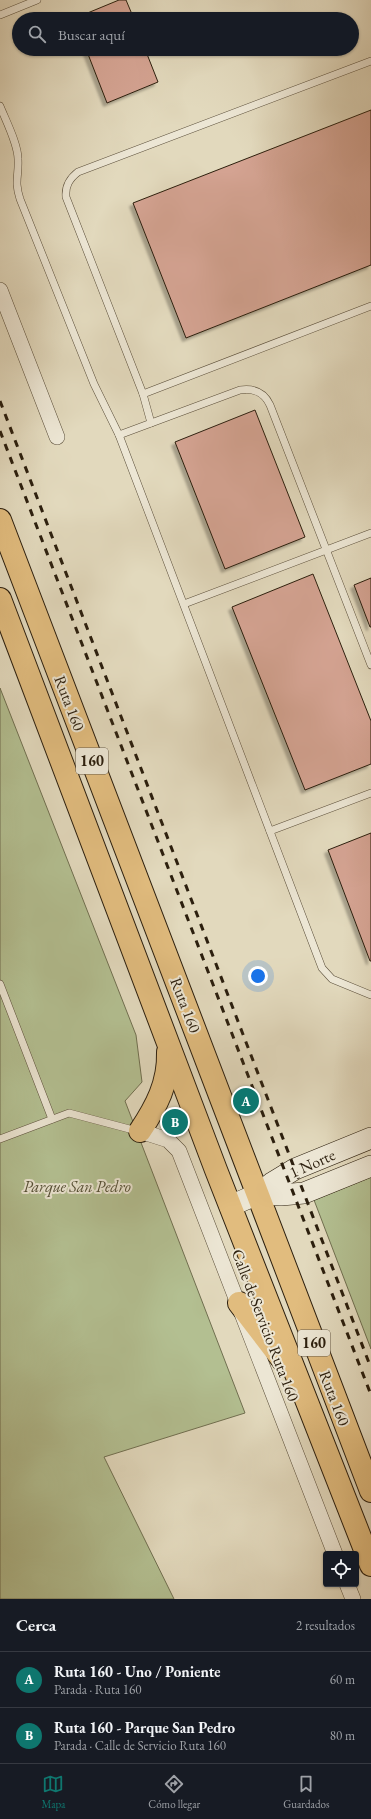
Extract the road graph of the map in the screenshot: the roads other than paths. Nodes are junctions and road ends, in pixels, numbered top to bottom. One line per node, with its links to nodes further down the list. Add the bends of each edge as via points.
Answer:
1 (37, 0): 2 (lane)
2 (0, 15)
3 (371, 61): 7 (lane, via 78,172 69,180 66,197)
4 (0, 106): 9 (lane, via 18,158 16,187 20,199 94,384)
5 (0, 290): 10 (street)
6 (371, 306): 7 (lane)
7 (143, 394): 8 (lane)
8 (151, 423): 9 (lane); 13 (lane, via 240,390 260,392 270,405)
9 (119, 435): 15 (lane)
10 (57, 437)
11 (0, 520): 27 (highway, Ruta 160 / 160)
12 (371, 533): 13 (lane)
13 (327, 550): 15 (lane); 16 (lane)
14 (0, 599): 21 (highway, Ruta 160 / 160)
15 (184, 604): 18 (lane)
16 (371, 665)
17 (371, 793): 18 (lane)
18 (270, 831): 20 (lane, via 322,968 332,979)
19 (0, 984): 22 (lane)
20 (371, 995)
21 (167, 1043): 23 (highway, via 168,1064 163,1088); 28 (highway, Ruta 160 / 160)
22 (52, 1120): 23 (lane, via 69,1113); 25 (lane)
23 (140, 1132): 29 (street, Calle de Servicio Ruta 160, via 168,1140 179,1150)
24 (371, 1138): 27 (street, 1 Norte, via 295,1169)
25 (0, 1139)
26 (371, 1166): 27 (street, 1 Norte, via 304,1193)
27 (258, 1194): 28 (street, 1 Norte); 31 (highway, Ruta 160 / 160)
28 (230, 1206): 30 (highway, Ruta 160 / 160)
29 (239, 1303): 30 (highway); 32 (street, Calle de Servicio Ruta 160)
30 (301, 1385): 33 (highway, Ruta 160 / 160)
31 (371, 1491)
32 (334, 1551)
33 (371, 1565)
34 (348, 1587): 35 (street)
35 (353, 1599)

